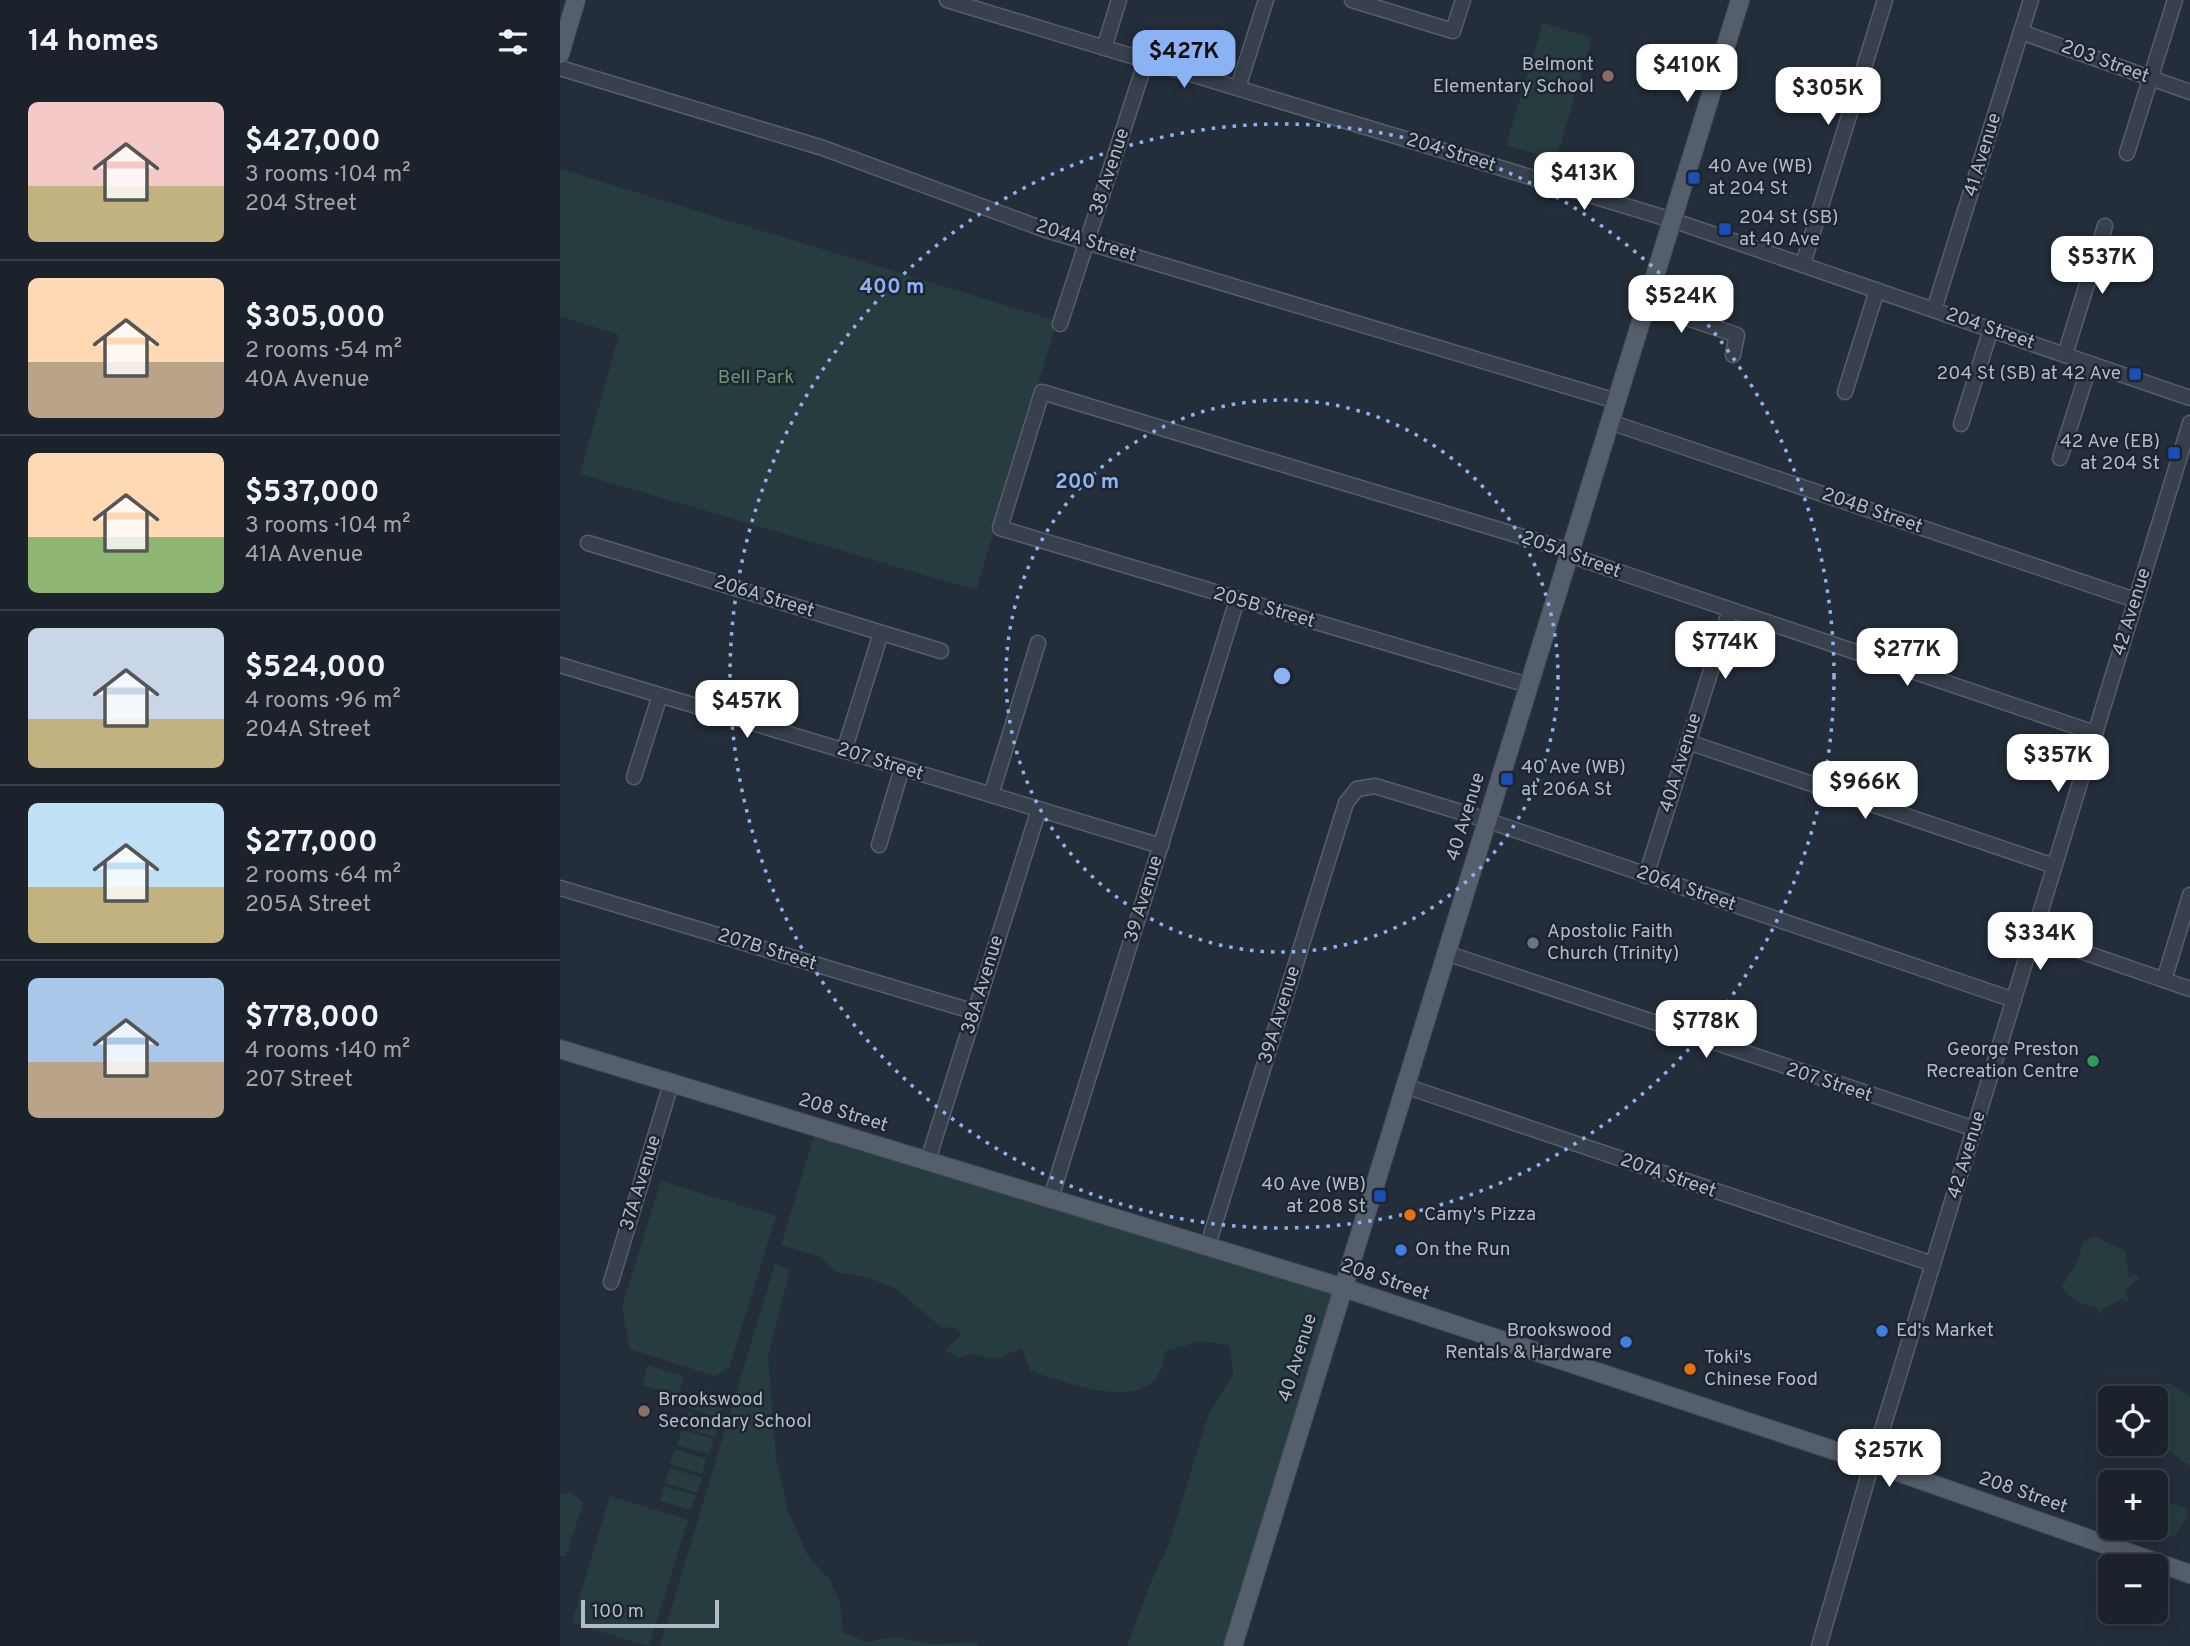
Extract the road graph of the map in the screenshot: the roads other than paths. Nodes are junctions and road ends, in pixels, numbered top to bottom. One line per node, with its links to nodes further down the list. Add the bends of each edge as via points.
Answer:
1 (576, 0): 14 (main road)
2 (947, 0): 11 (street, 204 Street)
3 (1119, 0): 13 (street)
4 (1266, 0): 18 (street)
5 (1352, 0): 6 (street, via 1453,31)
6 (1464, 0)
7 (1740, 0): 21 (main road, 40 Avenue)
8 (1885, 0): 24 (street)
9 (2031, 0): 12 (street, 41 Avenue)
10 (2175, 0): 17 (street)
11 (967, 3): 13 (street, 204 Street)
12 (2021, 32): 17 (street, 203 Street); 27 (street, 41 Avenue)
13 (1104, 48): 15 (street, 204 Street)
14 (560, 54)
15 (1146, 60): 18 (street, 204 Street); 23 (street, 38 Avenue)
16 (560, 68): 23 (street, 204A Street, via 823,148)
17 (2151, 78): 19 (street, 203 Street); 20 (street)
18 (1238, 88): 21 (street, 204 Street)
19 (2190, 92)
20 (2127, 153)
21 (1672, 220): 24 (street, 204 Street); 26 (main road, 40 Avenue)
22 (2105, 226): 31 (street)
23 (1088, 242): 28 (street, 38 Avenue); 35 (street, 204A Street)
24 (1803, 264): 25 (street, 204 Street)
25 (1877, 290): 27 (street, 204 Street); 33 (street)
26 (1646, 304): 30 (street, via 1737,335); 35 (main road, 40 Avenue)
27 (1934, 310): 29 (street, 204 Street)
28 (1060, 324)
29 (1990, 329): 31 (street, 204 Street); 38 (street)
30 (1732, 355)
31 (2066, 355): 32 (street, 204 Street)
32 (2090, 364): 34 (street, 204 Street); 39 (street)
33 (1845, 392)
34 (2190, 398)
35 (1616, 401): 36 (main road, 40 Avenue)
36 (1609, 422): 42 (main road, 40 Avenue); 44 (street, 204B Street)
37 (2190, 423): 44 (street, 42 Avenue)
38 (1961, 424)
39 (2060, 458)
40 (1000, 528): 42 (street, 205A Street, via 1042,392 1560,548); 43 (street, 205B Street)
41 (588, 543): 46 (street, 206A Street)
42 (1569, 555): 45 (street, 205A Street); 50 (main road, 40 Avenue)
43 (1237, 600): 50 (street, 205B Street); 62 (street, 39 Avenue)
44 (2135, 600): 52 (street, 42 Avenue)
45 (1730, 610): 52 (street, 205A Street); 53 (street, 40A Avenue)
46 (881, 633): 48 (street, 206A Street); 54 (street)
47 (1038, 643): 58 (street)
48 (941, 651)
49 (560, 665): 51 (street, 207 Street)
50 (1528, 685): 60 (main road, 40 Avenue)
51 (660, 695): 54 (street, 207 Street); 56 (street)
52 (2095, 733): 63 (street, 42 Avenue)
53 (1688, 742): 63 (street); 64 (street, 40A Avenue)
54 (844, 751): 55 (street, 207 Street)
55 (902, 768): 58 (street, 207 Street); 61 (street)
56 (634, 777)
57 (1357, 789): 60 (street, 206A Street, via 1375,786); 79 (street, 39A Avenue, via 1346,803)
58 (991, 795): 59 (street, 207 Street)
59 (1039, 809): 62 (street, 207 Street); 72 (street, 38A Avenue)
60 (1486, 821): 64 (street, 206A Street); 68 (main road, 40 Avenue)
61 (879, 845)
62 (1161, 846): 78 (street, 39 Avenue)
63 (2054, 866): 67 (street, 42 Avenue)
64 (1646, 876): 71 (street, 206A Street)
65 (560, 888): 72 (street, 207B Street)
66 (2190, 895): 69 (street)
67 (2034, 935): 69 (street); 71 (street, 42 Avenue)
68 (1446, 953): 75 (main road, 40 Avenue); 76 (street, 207 Street)
69 (2164, 980): 70 (street)
70 (2190, 989)
71 (2014, 1000): 76 (street, 42 Avenue)
72 (975, 1012): 77 (street, 38A Avenue)
73 (560, 1049): 74 (main road, 208 Street)
74 (671, 1084): 77 (main road, 208 Street); 81 (street, 37A Avenue)
75 (1405, 1086): 80 (street, 207A Street); 82 (main road, 40 Avenue)
76 (1975, 1129): 80 (street, 42 Avenue)
77 (928, 1160): 78 (main road, 208 Street)
78 (1051, 1198): 79 (main road, 208 Street)
79 (1208, 1245): 82 (main road, 208 Street)
80 (1933, 1264): 83 (street, 42 Avenue)
81 (611, 1282)
82 (1341, 1287): 83 (main road, 208 Street); 85 (main road, 40 Avenue)
83 (1872, 1463): 84 (main road, 208 Street); 86 (street, 42 Avenue)
84 (2190, 1574)
85 (1233, 1646)
86 (1819, 1646)

